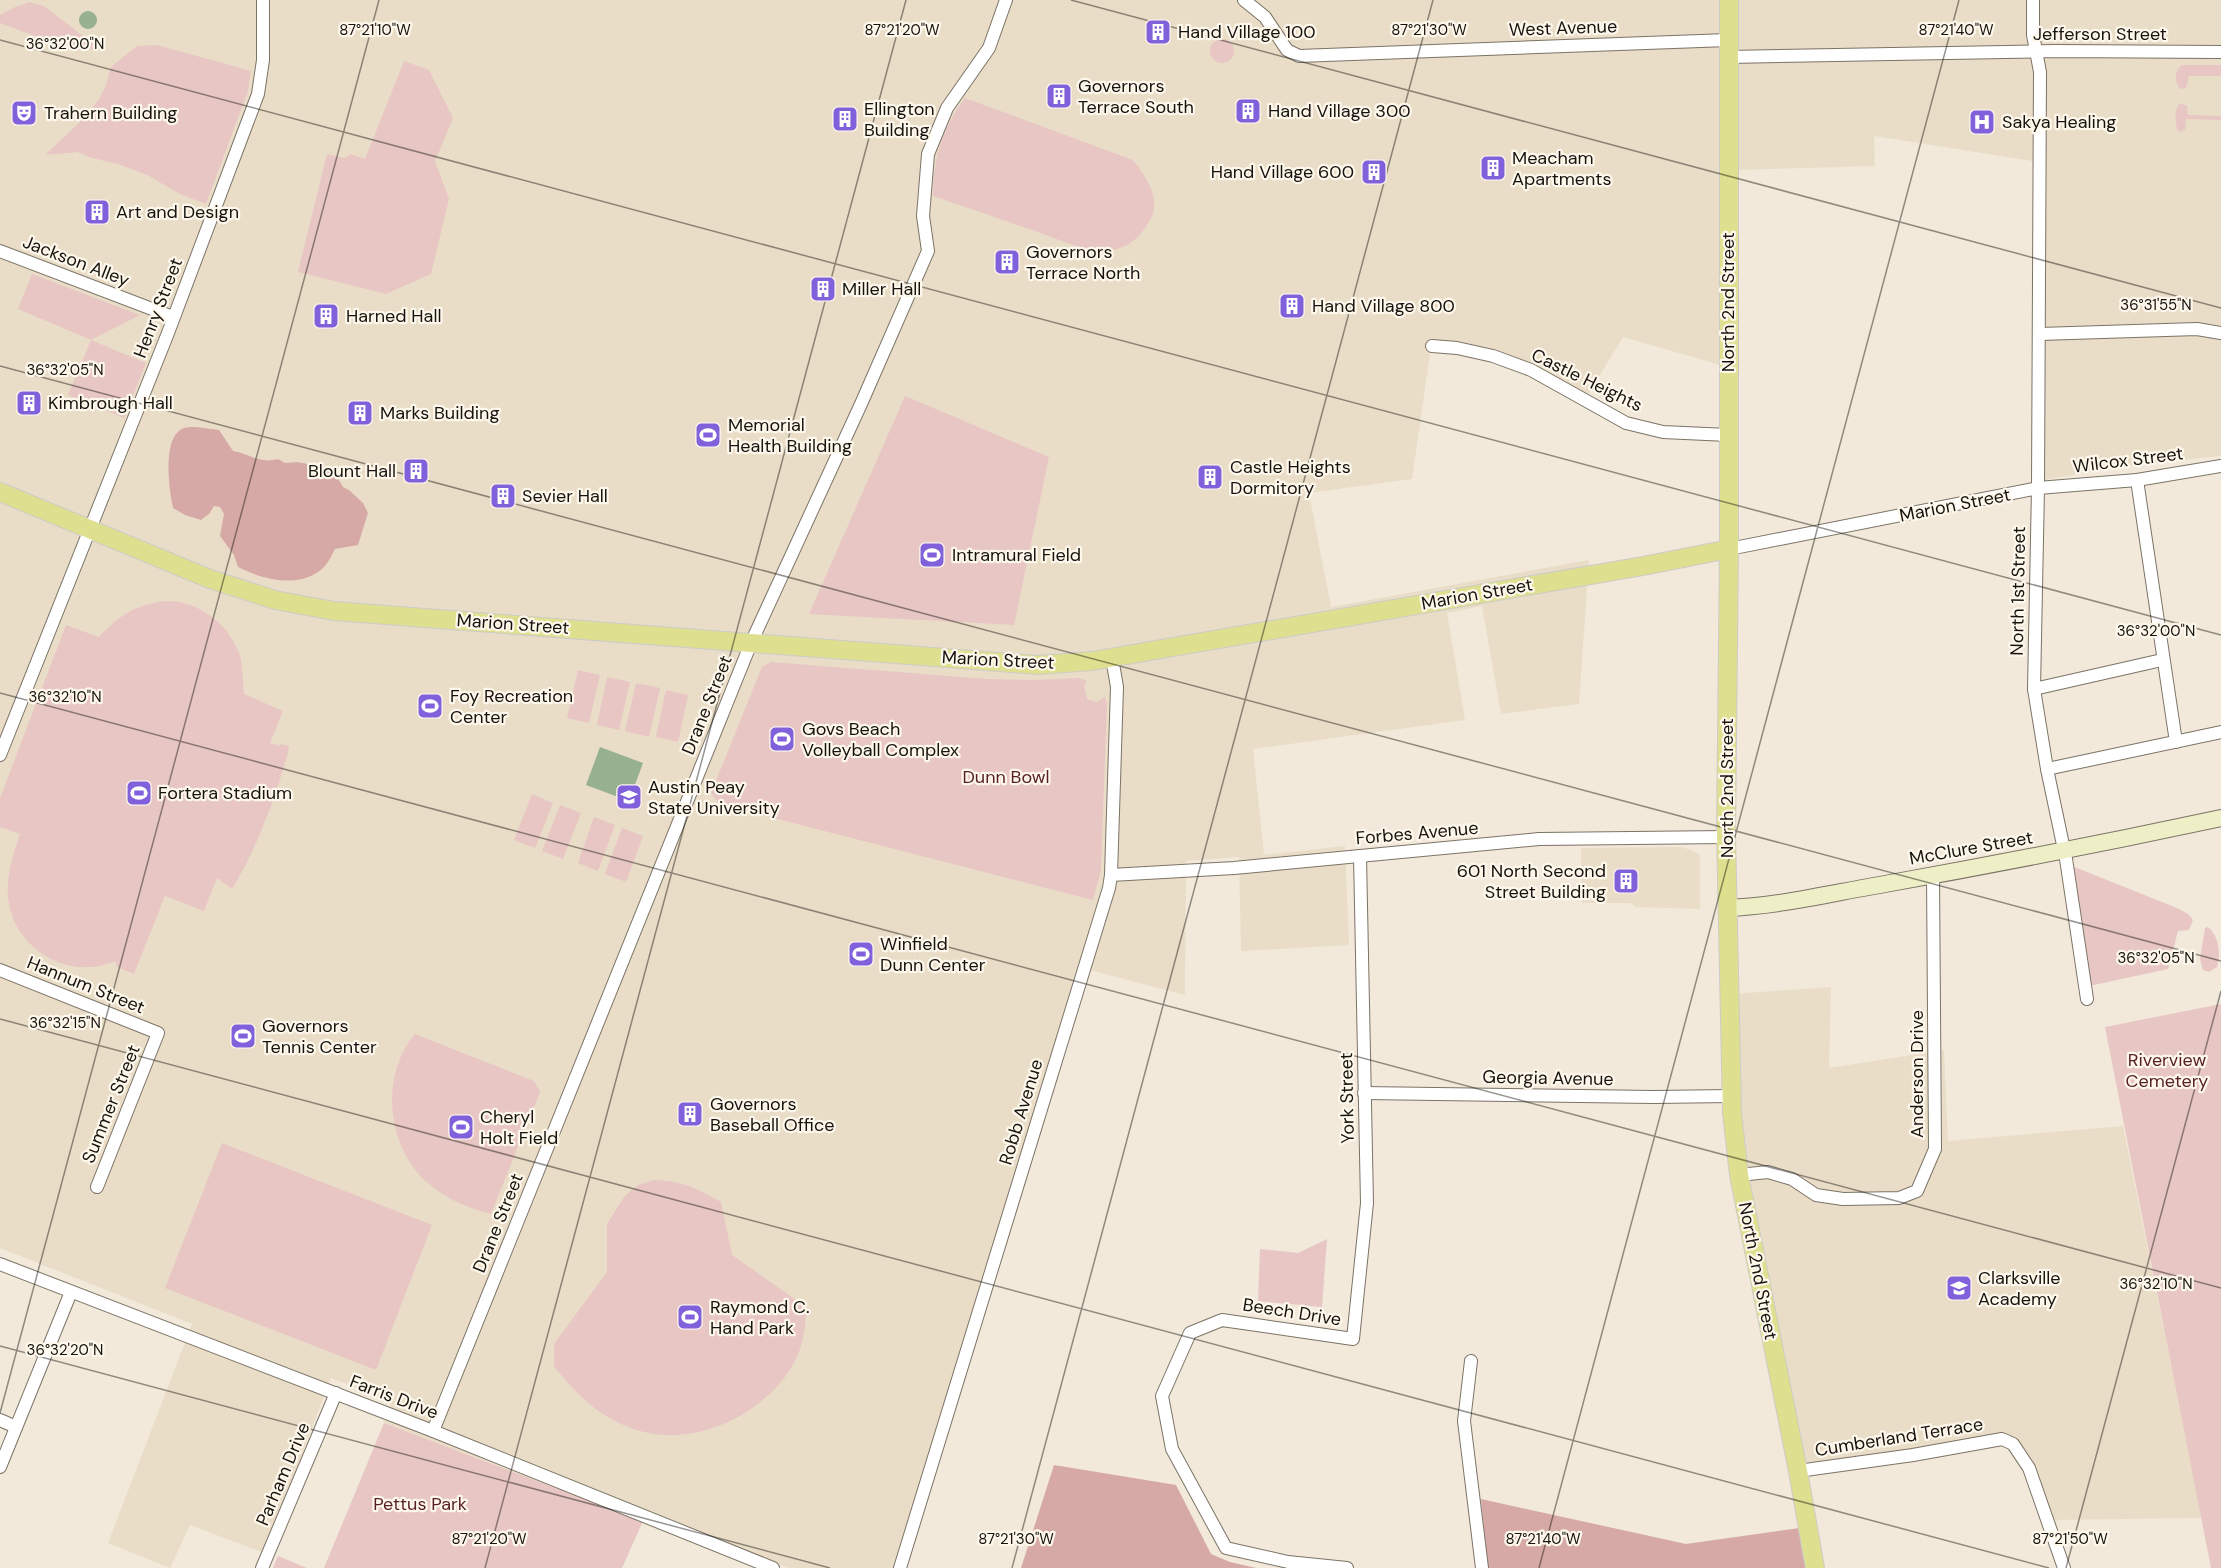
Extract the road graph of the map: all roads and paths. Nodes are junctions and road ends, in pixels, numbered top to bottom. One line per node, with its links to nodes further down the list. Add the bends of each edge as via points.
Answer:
1 (263, 0): 10 (street, Henry Street, via 263,60 258,94)
2 (1006, 0): 21 (street, Drane Street, via 989,48 947,108 928,154 923,216 928,251)
3 (1244, 0): 6 (street, West Avenue, via 1265,17 1287,50 1299,56)
4 (1729, 0): 6 (main road, North 2nd Street)
5 (2034, 0): 7 (street, North 1st Street)
6 (1728, 49): 7 (street, Jefferson Street); 14 (main road, North 2nd Street)
7 (2035, 52): 8 (street, Jefferson Street); 12 (street, North 1st Street, via 2040,72)
8 (2221, 52)
9 (0, 251): 10 (street, Jackson Alley)
10 (173, 317): 19 (street, Henry Street)
11 (2221, 333): 12 (street, via 2197,329)
12 (2040, 334): 17 (street, North 1st Street)
13 (1432, 346): 14 (street, Castle Heights, via 1493,356 1531,370 1626,423 1663,432)
14 (1728, 435): 20 (main road, North 2nd Street)
15 (2221, 466): 16 (street, Wilcox Street)
16 (2137, 480): 17 (street, Wilcox Street); 23 (street)
17 (2038, 488): 20 (street, Marion Street); 24 (street, North 1st Street)
18 (0, 492): 19 (main road, Marion Street)
19 (90, 530): 21 (main road, Marion Street, via 210,579 275,600 334,611); 27 (street, Henry Street)
20 (1729, 549): 22 (main road, Marion Street); 30 (main road, North 2nd Street)
21 (751, 643): 22 (main road, Marion Street, via 1038,665); 50 (street, Drane Street)
22 (1112, 658): 33 (street, Robb Avenue, via 1117,687)
23 (2162, 660): 24 (street); 26 (street)
24 (2034, 689): 28 (street, North 1st Street)
25 (2221, 732): 26 (street)
26 (2176, 742): 28 (street)
27 (0, 755)
28 (2047, 769): 31 (street, North 1st Street)
29 (2221, 818): 31 (main road, McClure Street)
30 (1726, 837): 32 (street, Forbes Avenue, via 1539,839); 35 (main road, North 2nd Street)
31 (2064, 851): 34 (main road, McClure Street); 37 (street, North 1st Street)
32 (1360, 856): 33 (street, Forbes Avenue); 39 (street, York Street)
33 (1111, 875): 55 (street, Robb Avenue)
34 (1933, 875): 35 (main road, McClure Street, via 1762,906); 41 (street, Anderson Drive, via 1935,1149 1917,1191 1899,1198 1843,1199 1816,1194 1792,1179 1768,1172)
35 (1727, 908): 40 (main road, North 2nd Street)
36 (0, 970): 38 (street, Hannum Street)
37 (2087, 999)
38 (158, 1033): 42 (street, Summer Street)
39 (1364, 1093): 40 (street, Georgia Avenue); 45 (street, York Street, via 1367,1203)
40 (1732, 1096): 41 (main road, North 2nd Street)
41 (1739, 1175): 52 (main road, North 2nd Street)
42 (97, 1187)
43 (0, 1264): 44 (street, Farris Drive)
44 (70, 1292): 47 (street, Farris Drive); 49 (street)
45 (1353, 1339): 56 (street, Beech Drive, via 1222,1320 1190,1333 1162,1396 1172,1449 1227,1548 1288,1562)
46 (1471, 1361): 57 (street, via 1464,1420)
47 (336, 1393): 50 (street, Farris Drive); 53 (street, Parham Drive)
48 (0, 1420): 49 (street)
49 (16, 1427): 51 (street)
50 (433, 1431): 54 (street, Farris Drive)
51 (0, 1467)
52 (1798, 1471): 58 (main road, North 2nd Street); 59 (street, Cumberland Terrace, via 2002,1439 2013,1444 2030,1468)
53 (262, 1568)
54 (773, 1568)
55 (900, 1568)
56 (1347, 1568)
57 (1482, 1568)
58 (1815, 1568)
59 (2064, 1568)

